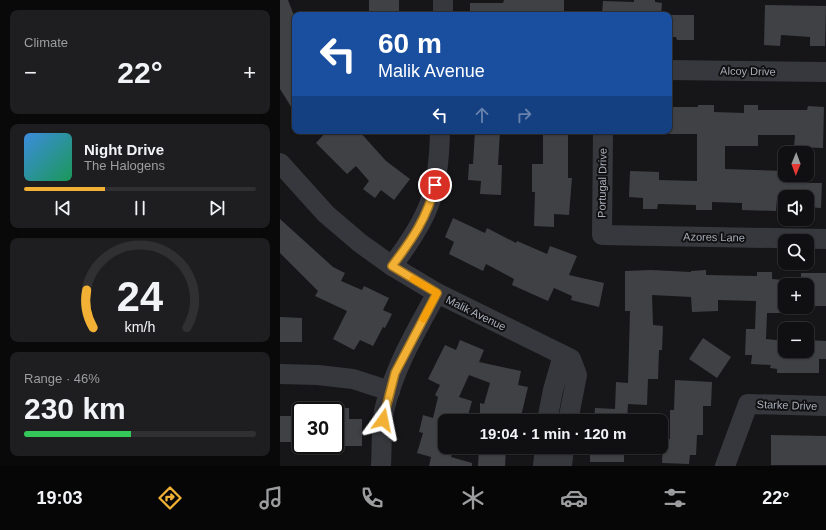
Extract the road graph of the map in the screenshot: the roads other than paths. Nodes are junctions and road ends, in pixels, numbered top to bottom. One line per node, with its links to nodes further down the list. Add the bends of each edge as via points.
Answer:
1 (443, 0): 2 (street)
2 (443, 12)
3 (672, 70): 4 (street, Alcoy Drive)
4 (826, 72)
5 (440, 134): 10 (street, via 439,164 433,194 412,240)
6 (603, 134): 8 (street, Portugal Drive)
7 (280, 164): 10 (street, Malik Avenue, via 326,214)
8 (602, 235): 9 (street, Azores Lane)
9 (826, 238)
10 (392, 266): 11 (street, Malik Avenue)
11 (437, 293): 12 (street, Malik Avenue); 14 (street, via 404,353)
12 (567, 357): 16 (street, via 553,390); 17 (street, via 577,375)
13 (280, 374): 14 (street, via 353,379)
14 (390, 391): 20 (street, via 382,428)
15 (826, 406): 23 (street, Starke Drive, via 748,404)
16 (548, 414)
17 (569, 414)
18 (544, 454): 21 (street)
19 (563, 454): 22 (street)
20 (381, 466)
21 (543, 466)
22 (562, 466)
23 (725, 466)

